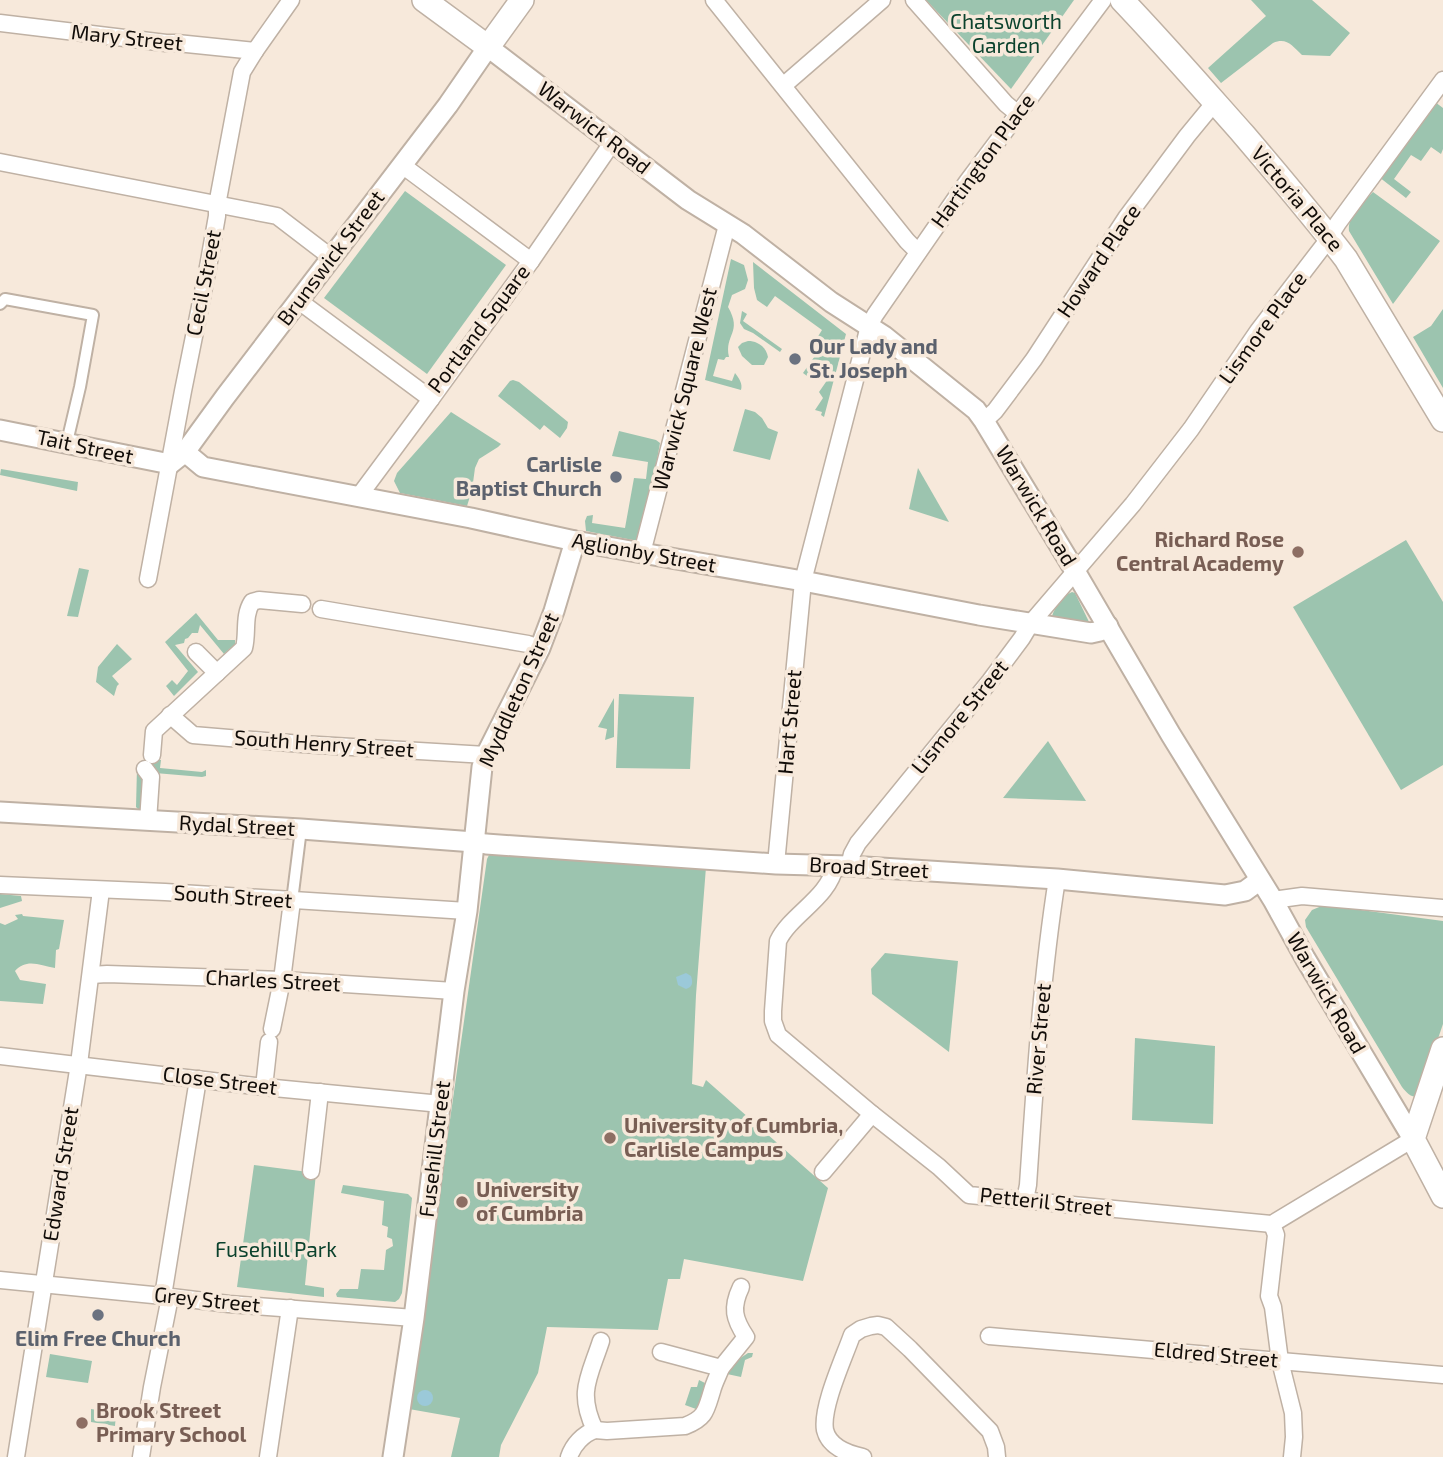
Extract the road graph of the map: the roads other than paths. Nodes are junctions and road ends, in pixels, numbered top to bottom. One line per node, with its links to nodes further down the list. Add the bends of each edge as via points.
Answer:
1 (291, 0): 11 (street, Cecil Street)
2 (424, 0): 10 (main road, Warwick Road)
3 (522, 0): 10 (main road)
4 (714, 0): 13 (street)
5 (883, 0): 13 (street)
6 (914, 0): 15 (street)
7 (1103, 0): 15 (street, Hartington Place)
8 (1122, 0): 14 (main road, Victoria Place)
9 (0, 23): 11 (street, Mary Street)
10 (488, 47): 16 (street, Warwick Road); 18 (street, Brunswick Street)
11 (255, 51): 19 (street, Cecil Street, via 242,72)
12 (1443, 80): 21 (street, Lismore Place)
13 (784, 85): 22 (street)
14 (1215, 102): 21 (main road, Victoria Place); 30 (street, Howard Place, via 1126,218 1034,359)
15 (1017, 113): 22 (street, Hartington Place)
16 (612, 143): 20 (street, Warwick Road); 24 (street)
17 (0, 162): 19 (street)
18 (402, 165): 23 (street, Brunswick Street); 24 (street, Portland Square)
19 (217, 205): 23 (street, via 277,216); 33 (street, Cecil Street)
20 (727, 225): 27 (street, Warwick Road); 36 (street, Warwick Square West)
21 (1329, 237): 29 (main road, Victoria Place); 37 (street, Lismore Place, via 1191,429)
22 (918, 252): 27 (street, Hartington Place)
23 (332, 258): 25 (street, Brunswick Street)
24 (531, 261): 28 (street, Portland Square)
25 (299, 301): 28 (street, Portland Square); 33 (street, Brunswick Street)
26 (0, 304): 32 (street, via 5,299 93,315)
27 (869, 326): 30 (street, Warwick Road, via 970,404); 39 (street, Hart Street)
28 (431, 399): 34 (street)
29 (1443, 420)
30 (984, 421): 37 (street, Warwick Road)
31 (0, 430): 32 (street, Tait Street)
32 (67, 442): 33 (street, Tait Street)
33 (177, 458): 34 (street, Aglionby Street); 38 (street, Cecil Street)
34 (359, 496): 35 (street, Aglionby Street)
35 (575, 541): 36 (street, Aglionby Street); 44 (street, Myddleton Street)
36 (642, 553): 39 (street, Aglionby Street)
37 (1075, 571): 42 (street, Lismore Street); 43 (street, Warwick Road)
38 (148, 579)
39 (803, 581): 42 (street, Aglionby Street); 53 (street, Hart Street)
40 (302, 604): 46 (street, via 251,602 244,649)
41 (321, 609): 44 (street)
42 (1031, 623): 43 (street, Aglionby Street, via 1091,633); 54 (street, Lismore Street)
43 (1108, 626): 56 (street, Warwick Road)
44 (540, 648): 48 (street, Myddleton Street)
45 (196, 652): 46 (street)
46 (217, 673): 47 (street)
47 (170, 715): 48 (street, South Henry Street, via 193,735); 50 (street, via 155,731 148,762)
48 (486, 755): 52 (street, Myddleton Street)
49 (0, 812): 50 (street, Rydal Street)
50 (148, 821): 51 (street, Rydal Street)
51 (301, 829): 52 (street, Rydal Street); 60 (street)
52 (474, 842): 53 (street, Broad Street); 62 (street, Fusehill Street)
53 (776, 864): 54 (street, Broad Street)
54 (842, 866): 55 (street, Broad Street); 73 (street, Petteril Street, via 778,941 773,1021 785,1042)
55 (1058, 878): 56 (street, Broad Street, via 1225,895 1245,891); 78 (street, River Street)
56 (1260, 880): 59 (street, Warwick Road)
57 (0, 885): 58 (street, South Street)
58 (101, 890): 60 (street, South Street); 63 (street, Edward Street)
59 (1273, 900): 61 (street, via 1302,896); 74 (street, Warwick Road)
60 (292, 901): 62 (street, South Street); 64 (street)
61 (1443, 908)
62 (467, 911): 65 (street, Fusehill Street)
63 (91, 975): 64 (street, Charles Street); 68 (street, Edward Street)
64 (282, 980): 65 (street, Charles Street); 70 (street)
65 (454, 991): 72 (street, Fusehill Street)
66 (1443, 1049): 74 (main road)
67 (0, 1056): 68 (street, Close Street)
68 (79, 1064): 69 (street, Close Street); 81 (street, Edward Street)
69 (198, 1079): 70 (street, Close Street); 83 (street)
70 (264, 1087): 71 (street, Close Street)
71 (320, 1092): 72 (street, Close Street); 75 (street)
72 (441, 1104): 85 (street, Fusehill Street)
73 (872, 1114): 76 (street); 78 (street, Petteril Street, via 969,1195)
74 (1413, 1139): 77 (main road, Warwick Road); 79 (street)
75 (312, 1171)
76 (823, 1172)
77 (1443, 1196)
78 (1025, 1200): 79 (street, Petteril Street)
79 (1272, 1224): 89 (street, via 1276,1235 1269,1296)
80 (0, 1280): 81 (street, Grey Street)
81 (43, 1283): 83 (street, Grey Street); 93 (street, Edward Street)
82 (741, 1287): 90 (street, via 735,1315 753,1341)
83 (166, 1296): 84 (street, Grey Street); 94 (street)
84 (290, 1308): 85 (street, Grey Street); 95 (street)
85 (414, 1318): 96 (street, Fusehill Street)
86 (989, 1336): 89 (street, Eldred Street)
87 (601, 1341): 92 (street, via 585,1392)
88 (661, 1352): 90 (street)
89 (1280, 1361): 91 (street, Eldred Street); 100 (street, via 1293,1413)
90 (721, 1368): 92 (street, via 706,1411 692,1423)
91 (1443, 1375)
92 (595, 1430): 97 (street, via 584,1436)
93 (16, 1457)
94 (141, 1457)
95 (268, 1457)
96 (393, 1457)
97 (569, 1457)
98 (863, 1457): 99 (street, via 832,1443 825,1432 825,1414 852,1335 878,1325 910,1349 990,1431)
99 (997, 1457)
100 (1292, 1457)

